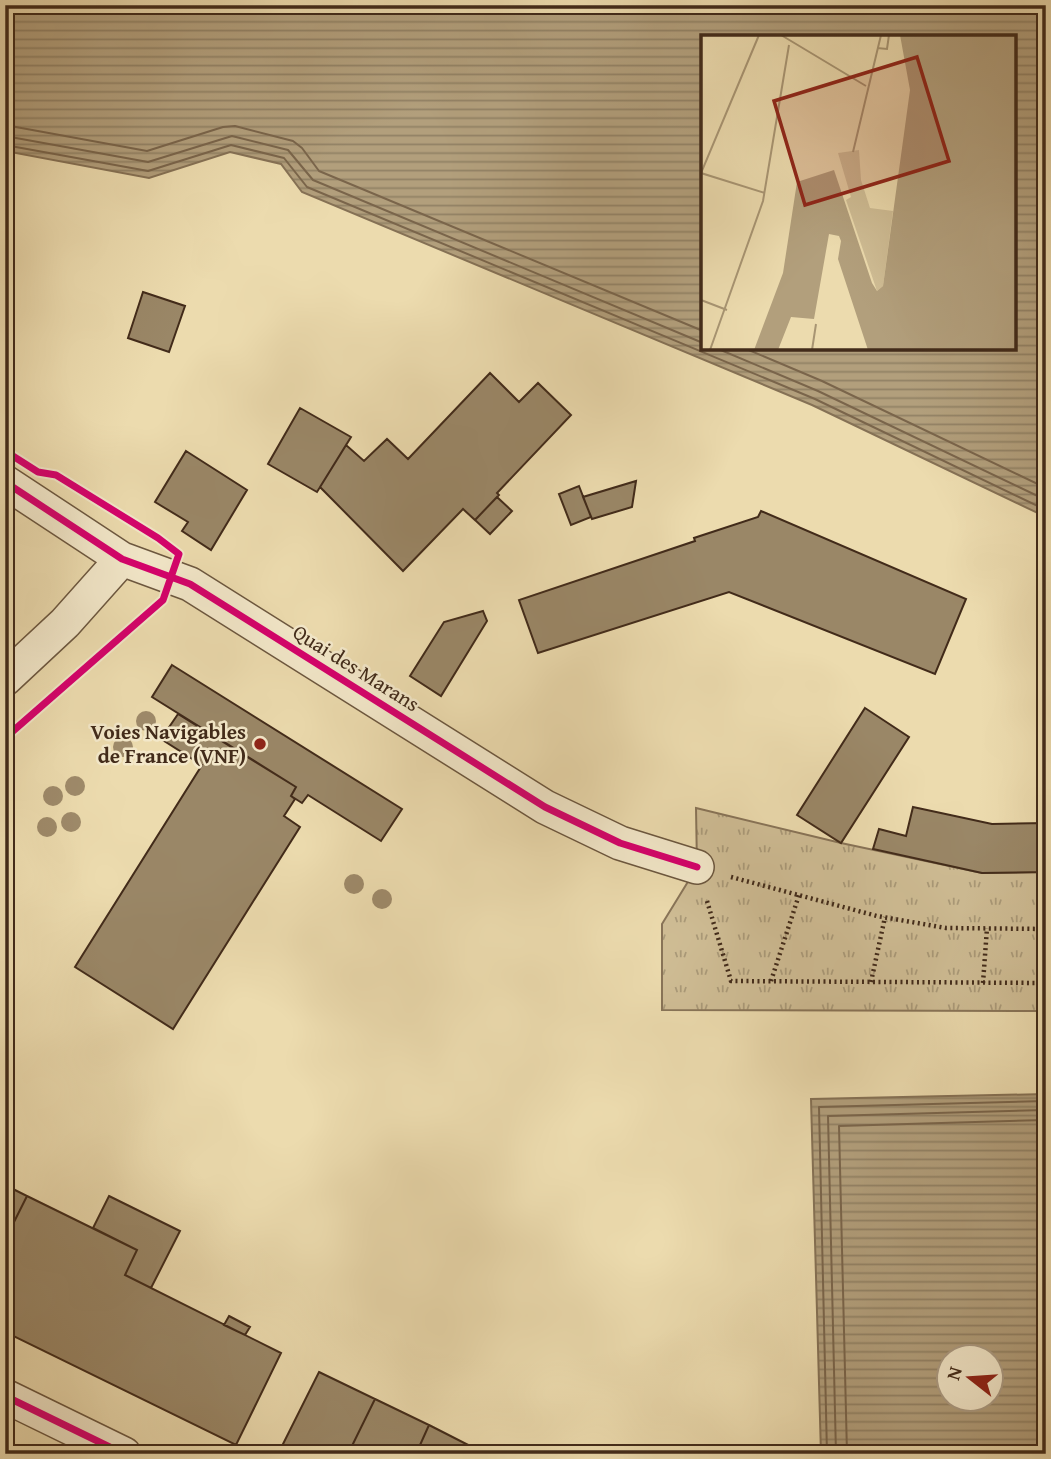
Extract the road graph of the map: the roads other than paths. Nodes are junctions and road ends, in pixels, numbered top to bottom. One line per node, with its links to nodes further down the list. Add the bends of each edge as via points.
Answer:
1 (5, 482): 2 (street, Quai des Marans)
2 (122, 559): 3 (street, via 65,623); 4 (street, Quai des Marans, via 190,584 545,807 620,843)
3 (5, 679)
4 (697, 867)
5 (5, 1396): 6 (street)
6 (124, 1454)

